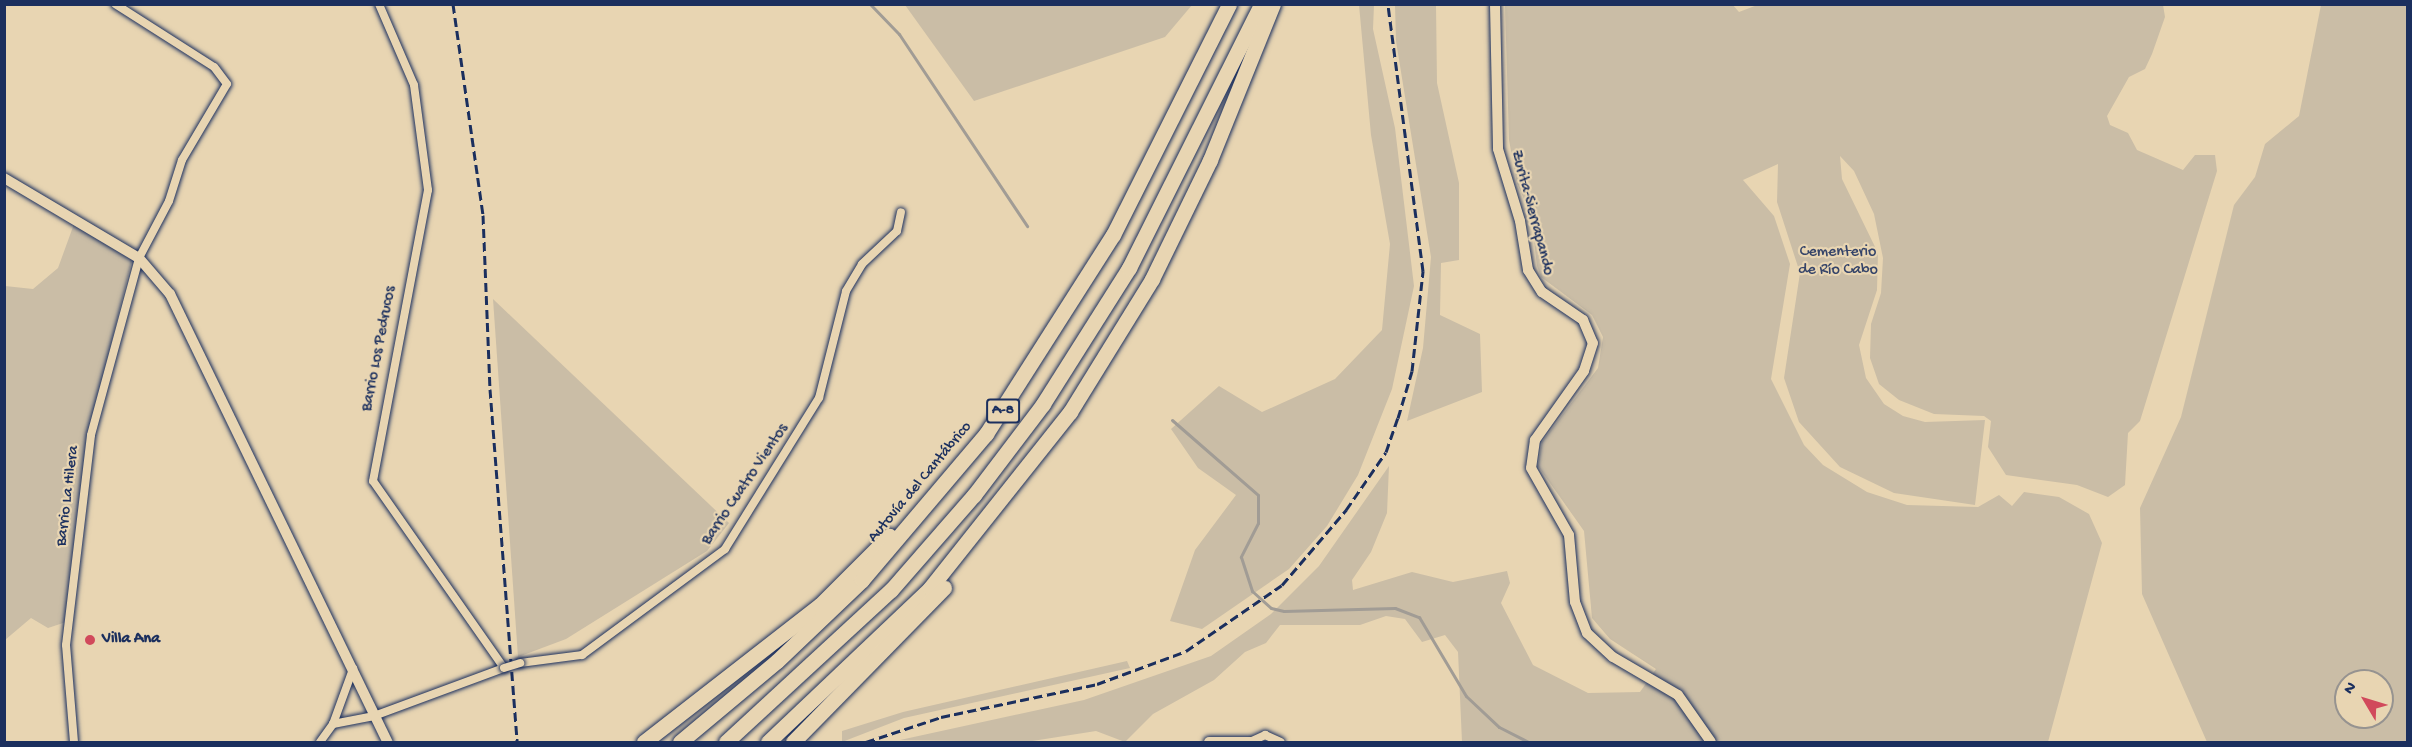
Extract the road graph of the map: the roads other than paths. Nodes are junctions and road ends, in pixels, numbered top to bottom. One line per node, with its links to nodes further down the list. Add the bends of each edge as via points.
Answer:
1 (115, 4): 9 (street, Barrio La Hilera, via 214,68 227,84 182,160 169,201)
2 (379, 4): 12 (street, Barrio Los Pedrucos, via 414,85 428,190 373,481)
3 (1229, 4): 11 (highway, Autovía del Cantábrico / A-8, via 1124,214)
4 (1261, 4): 21 (highway, A-8, via 1129,268 1030,422 891,590)
5 (1274, 4): 10 (highway, via 1210,160)
6 (1495, 4): 27 (street, Zurita-Sierrapando, via 1498,149 1520,221 1528,270 1542,292 1583,320 1593,343 1584,371 1535,440 1531,468 1569,535 1575,602 1587,633 1614,657 1678,696)
7 (4, 178): 9 (street)
8 (902, 212): 12 (street, Barrio Cuatro Vientos, bridge, via 897,231 862,264 846,291 819,398 725,549 582,655)
9 (140, 258): 13 (street, via 188,324); 16 (street, Barrio La Hilera, via 85,474 66,645)
10 (1119, 336): 22 (highway, via 1025,475 971,541 887,634); 23 (highway, via 1074,412 989,534 898,640)
11 (1048, 344): 19 (highway, via 937,484 828,597 715,692); 20 (highway, Autovía del Cantábrico / A-8, via 974,450 886,554 777,661)
12 (504, 668): 14 (street)
13 (353, 669): 14 (street); 15 (street)
14 (374, 716): 15 (street); 18 (street)
15 (333, 724): 17 (street)
16 (74, 742)
17 (320, 742)
18 (388, 742)
19 (644, 742)
20 (680, 742)
21 (726, 742)
22 (768, 742)
23 (793, 742)
24 (1209, 742): 25 (street)
25 (1251, 742): 26 (street, via 1265,735)
26 (1281, 742)
27 (1711, 742)

